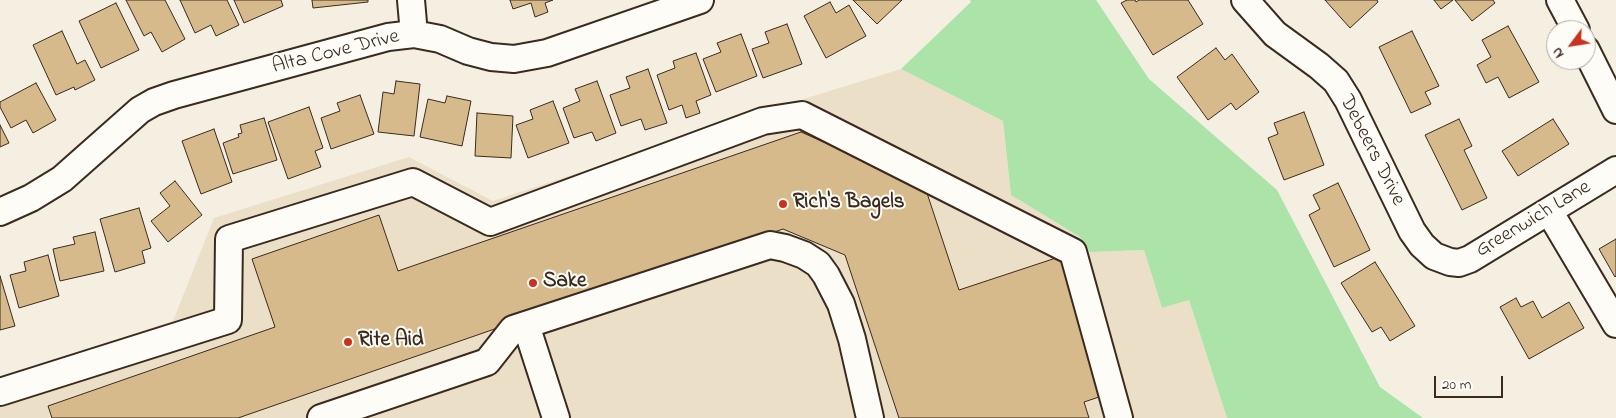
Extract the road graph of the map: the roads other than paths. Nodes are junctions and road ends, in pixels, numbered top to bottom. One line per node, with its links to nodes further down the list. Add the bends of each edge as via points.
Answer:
1 (411, 0): 6 (street)
2 (700, 0): 6 (street, Alta Cove Drive, via 547,53 514,59 491,57 440,39)
3 (1245, 0): 12 (street, Debeers Drive, via 1275,34 1336,81 1412,231 1434,256)
4 (1560, 0): 5 (street)
5 (1571, 20)
6 (414, 34): 11 (street, Alta Cove Drive, via 380,39 154,102 123,123 62,179)
7 (1596, 70): 8 (street)
8 (1616, 110)
9 (1616, 170): 10 (street, Greenwich Lane)
10 (1549, 211): 12 (street, Greenwich Lane, via 1470,259); 13 (street)
11 (0, 212)
12 (1450, 262)
13 (1616, 324)
14 (526, 325): 16 (street, via 513,330 487,362); 18 (street); 19 (street, via 770,245 786,248 818,264 841,304)
15 (0, 392): 20 (street, via 228,320 230,239 413,182 490,222 763,121 802,115 1073,252)
16 (367, 411): 17 (street)
17 (321, 418)
18 (556, 418)
19 (870, 418)
20 (1119, 418)

